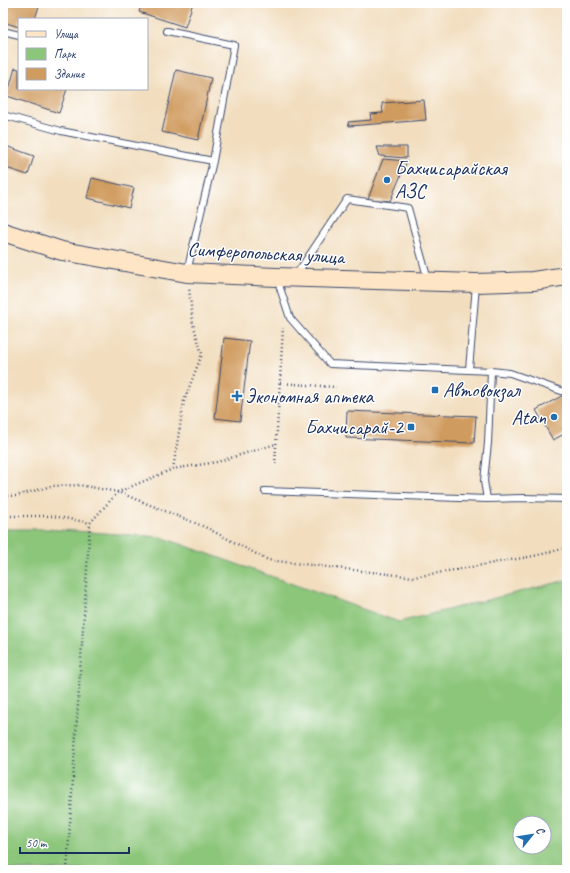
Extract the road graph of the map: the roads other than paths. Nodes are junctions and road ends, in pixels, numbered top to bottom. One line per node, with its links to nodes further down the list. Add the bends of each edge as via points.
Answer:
1 (3, 31): 3 (lane)
2 (167, 31): 5 (lane, via 234,45)
3 (18, 35)
4 (3, 115): 5 (lane, via 61,130)
5 (213, 161): 7 (lane)
6 (3, 232): 7 (main road, Симферопольская улица, via 62,251)
7 (187, 273): 9 (main road, Симферопольская улица)
8 (567, 276): 11 (main road, Симферопольская улица)
9 (276, 277): 10 (main road, Симферопольская улица); 15 (lane, via 290,318 330,364)
10 (294, 278): 12 (main road, Симферопольская улица); 12 (lane, via 347,199 408,208)
11 (533, 281): 13 (main road, Симферопольская улица); 14 (main road, Симферопольская улица)
12 (428, 282): 13 (main road, Симферопольская улица)
13 (476, 283): 15 (lane)
14 (567, 287)
15 (469, 370): 16 (lane)
16 (491, 371): 17 (lane, via 510,373); 19 (lane, via 484,481)
17 (567, 393)
18 (265, 491): 19 (lane)
19 (486, 499): 20 (lane)
20 (567, 499)

